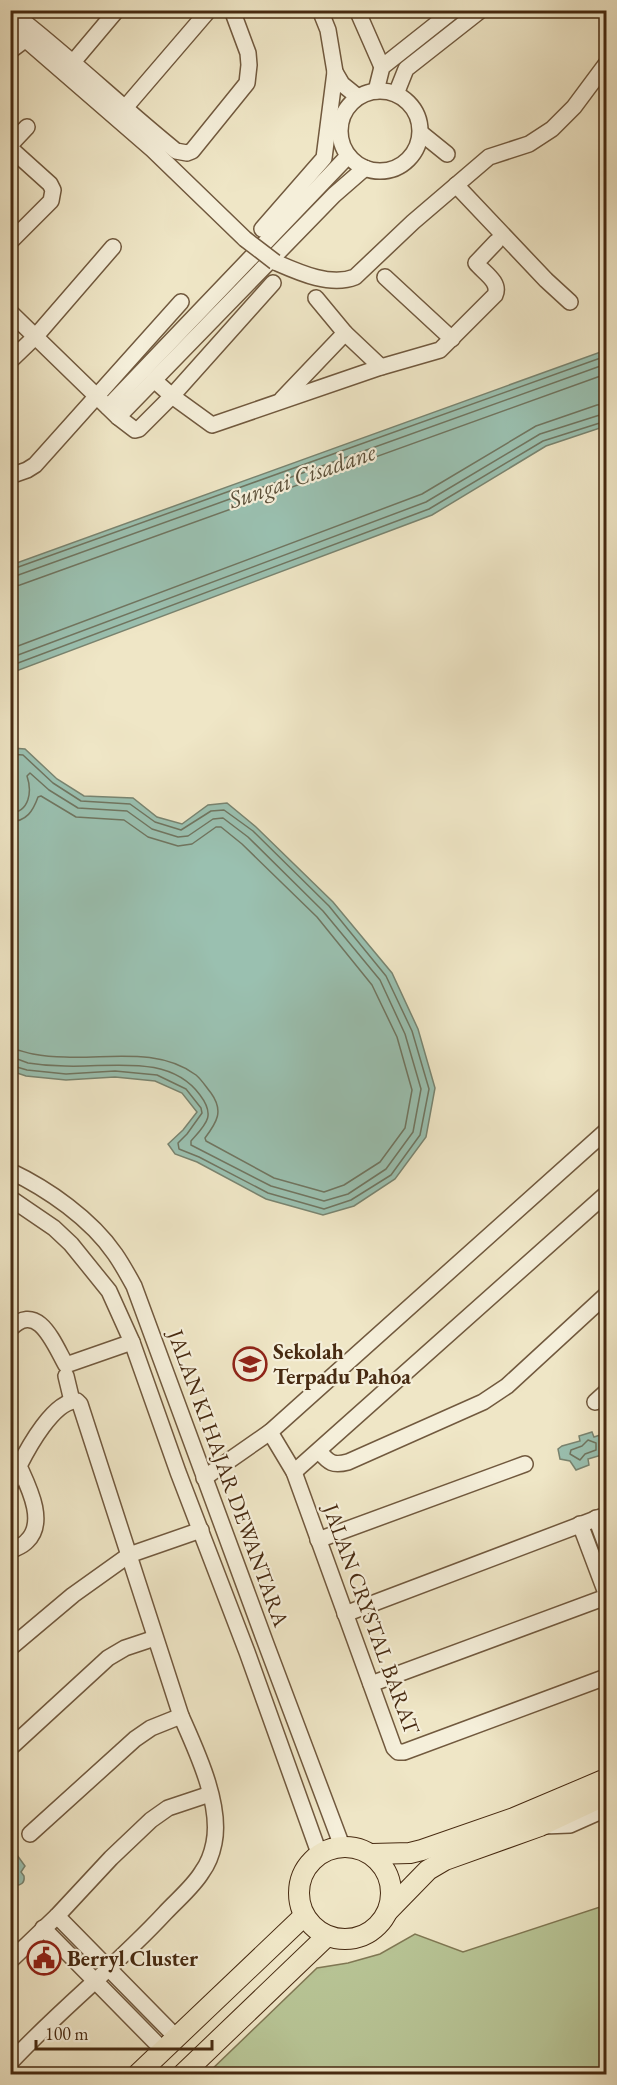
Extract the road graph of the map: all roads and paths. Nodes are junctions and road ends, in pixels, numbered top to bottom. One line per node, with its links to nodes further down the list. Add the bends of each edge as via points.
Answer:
1 (24, 10): 13 (street, via 23,21)
2 (117, 10): 13 (street)
3 (209, 10): 20 (street)
4 (232, 10): 20 (street, via 248,53 247,83 192,151 176,151)
5 (320, 10): 16 (street, via 328,30)
6 (357, 10): 15 (street)
7 (481, 10): 10 (street)
8 (450, 13): 10 (street); 15 (street)
9 (10, 26): 11 (street)
10 (457, 30): 18 (street, via 406,69)
11 (26, 39): 12 (street); 27 (street, bridge, via 275,262 334,281 355,277)
12 (10, 51)
13 (74, 61): 20 (street)
14 (606, 64): 27 (street, via 552,129 529,144 489,157)
15 (382, 67): 17 (street)
16 (335, 72): 19 (street); 21 (street)
17 (376, 91): 18 (street); 19 (street)
18 (396, 94): 22 (street, via 418,115)
19 (358, 97): 21 (street)
20 (124, 109)
21 (335, 122): 25 (street); 28 (street, via 322,162)
22 (421, 133): 24 (street); 26 (street, via 415,151 402,165 384,171)
23 (16, 136): 29 (street, via 53,190 51,201)
24 (447, 154)
25 (348, 156): 26 (street); 47 (street)
26 (365, 168): 43 (street)
27 (456, 184): 36 (street)
28 (262, 229)
29 (10, 242)
30 (496, 242): 40 (street, via 476,263 496,285 496,293)
31 (113, 247): 39 (street)
32 (385, 277): 40 (street)
33 (273, 283): 45 (street)
34 (316, 298): 38 (street)
35 (181, 302): 44 (street)
36 (570, 302)
37 (10, 312): 39 (street)
38 (345, 333): 42 (street); 46 (street)
39 (36, 336): 41 (street); 44 (street)
40 (452, 339): 42 (street, via 440,350)
41 (10, 361)
42 (381, 367): 46 (street)
43 (154, 380): 45 (street); 47 (street)
44 (96, 395): 47 (street); 48 (street, via 35,465)
45 (172, 396): 46 (street, via 210,425); 47 (street, via 139,429 133,430)
46 (281, 400)
47 (113, 412)
48 (10, 476)
49 (606, 1131): 58 (street)
50 (10, 1172): 63 (street, JALAN KI HAJAR DEWANTARA, via 66,1204 114,1253 144,1310)
51 (606, 1194): 59 (street)
52 (10, 1198): 55 (street, JALAN KI HAJAR DEWANTARA, via 71,1244 109,1291)
53 (606, 1295): 59 (street, via 507,1386 483,1402 348,1462 328,1462)
54 (10, 1329): 55 (street, via 24,1319 38,1322 66,1365)
55 (132, 1342): 67 (street, JALAN KI HAJAR DEWANTARA)
56 (66, 1376): 57 (street)
57 (72, 1401): 61 (street, via 44,1424); 71 (street, via 80,1404)
58 (270, 1432): 62 (street, JALAN CRYSTAL BARAT); 63 (street)
59 (319, 1451): 62 (street)
60 (525, 1464): 68 (street)
61 (20, 1466): 64 (street); 70 (street, via 36,1524 27,1541)
62 (294, 1472): 68 (street, JALAN CRYSTAL BARAT)
63 (204, 1478): 87 (street, JALAN KI HAJAR DEWANTARA)
64 (10, 1486)
65 (601, 1516): 66 (street); 69 (street)
66 (580, 1524): 72 (street); 73 (street)
67 (201, 1530): 71 (street); 88 (street, JALAN KI HAJAR DEWANTARA)
68 (318, 1540): 73 (street, JALAN CRYSTAL BARAT)
69 (606, 1545)
70 (10, 1551)
71 (129, 1555): 74 (street); 75 (street)
72 (606, 1595): 77 (street)
73 (345, 1614): 77 (street, JALAN CRYSTAL BARAT)
74 (155, 1638): 78 (street); 79 (street, via 108,1658)
75 (10, 1648)
76 (606, 1677): 77 (street, JALAN CRYSTAL BARAT, via 404,1752 394,1748)
77 (371, 1684)
78 (181, 1716): 81 (street); 86 (street, via 135,1739)
79 (10, 1748)
80 (606, 1779): 84 (main road)
81 (210, 1794): 91 (street, via 168,1808 152,1820); 96 (street, via 214,1842 202,1874)
82 (606, 1795): 85 (main road)
83 (606, 1809): 85 (street, via 570,1825)
84 (514, 1818): 85 (street); 89 (main road, via 410,1853)
85 (540, 1826): 90 (main road, via 445,1860 428,1870)
86 (30, 1833)
87 (342, 1846): 88 (main road); 89 (main road)
88 (320, 1853): 92 (main road, via 301,1875 298,1896)
89 (372, 1854): 90 (main road, via 390,1880)
90 (388, 1911): 94 (main road, via 369,1933 355,1938)
91 (57, 1916): 93 (street); 96 (street)
92 (304, 1917): 94 (main road); 98 (main road)
93 (43, 1928): 95 (street); 97 (street)
94 (327, 1936): 101 (main road)
95 (10, 1961)
96 (109, 1969): 97 (street); 98 (street)
97 (96, 1981): 98 (street); 99 (street)
98 (170, 2044): 100 (main road)
99 (10, 2063)
100 (138, 2074)
101 (183, 2074)

